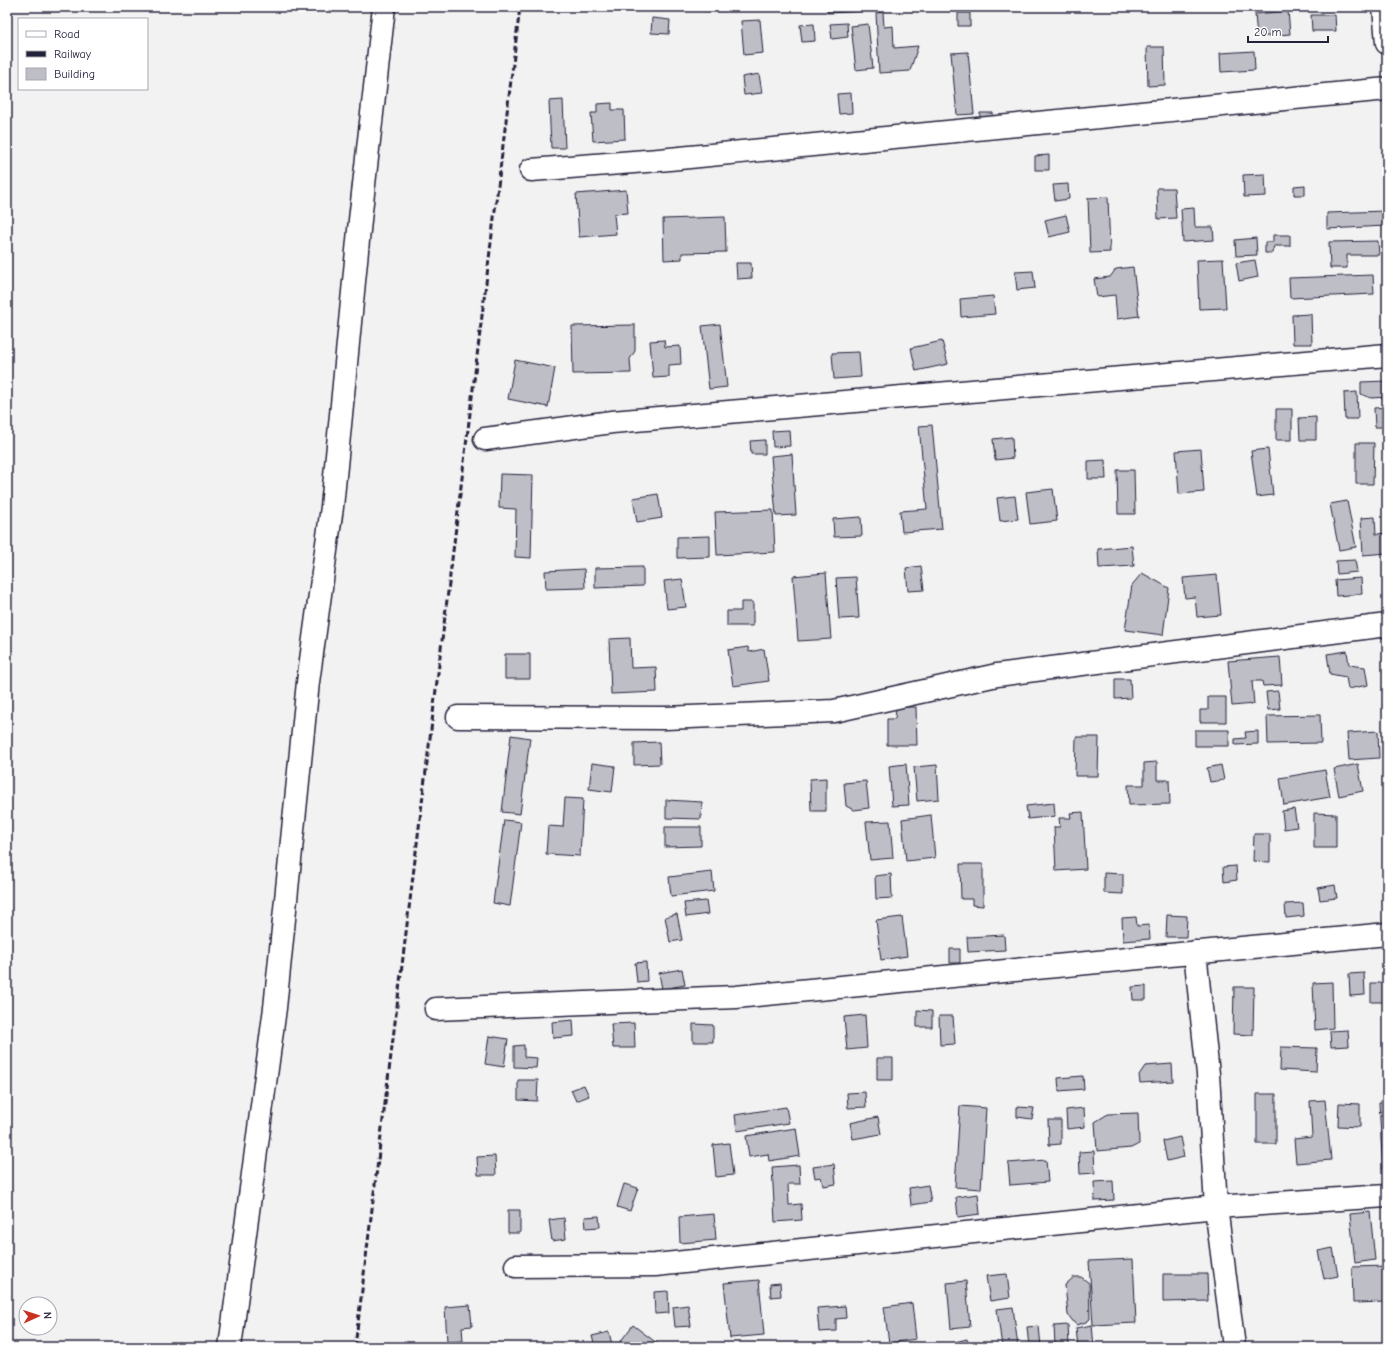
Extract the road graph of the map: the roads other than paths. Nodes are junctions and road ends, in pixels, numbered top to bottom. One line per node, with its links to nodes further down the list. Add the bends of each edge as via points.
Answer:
1 (384, 7): 16 (street, via 332,507 308,682 275,1008)
2 (1384, 7): 3 (street)
3 (1387, 43)
4 (1387, 90): 5 (street)
5 (531, 170)
6 (1387, 355): 7 (street, via 612,422)
7 (485, 439)
8 (1387, 625): 9 (street, via 997,675 834,711 665,718)
9 (458, 717)
10 (1387, 934): 11 (street)
11 (1196, 952): 12 (street, via 736,997); 14 (street, via 1208,1074)
12 (436, 1009)
13 (1387, 1196): 14 (street)
14 (1216, 1207): 15 (street, via 655,1265); 17 (street)
15 (516, 1266)
16 (230, 1347)
17 (1234, 1347)

